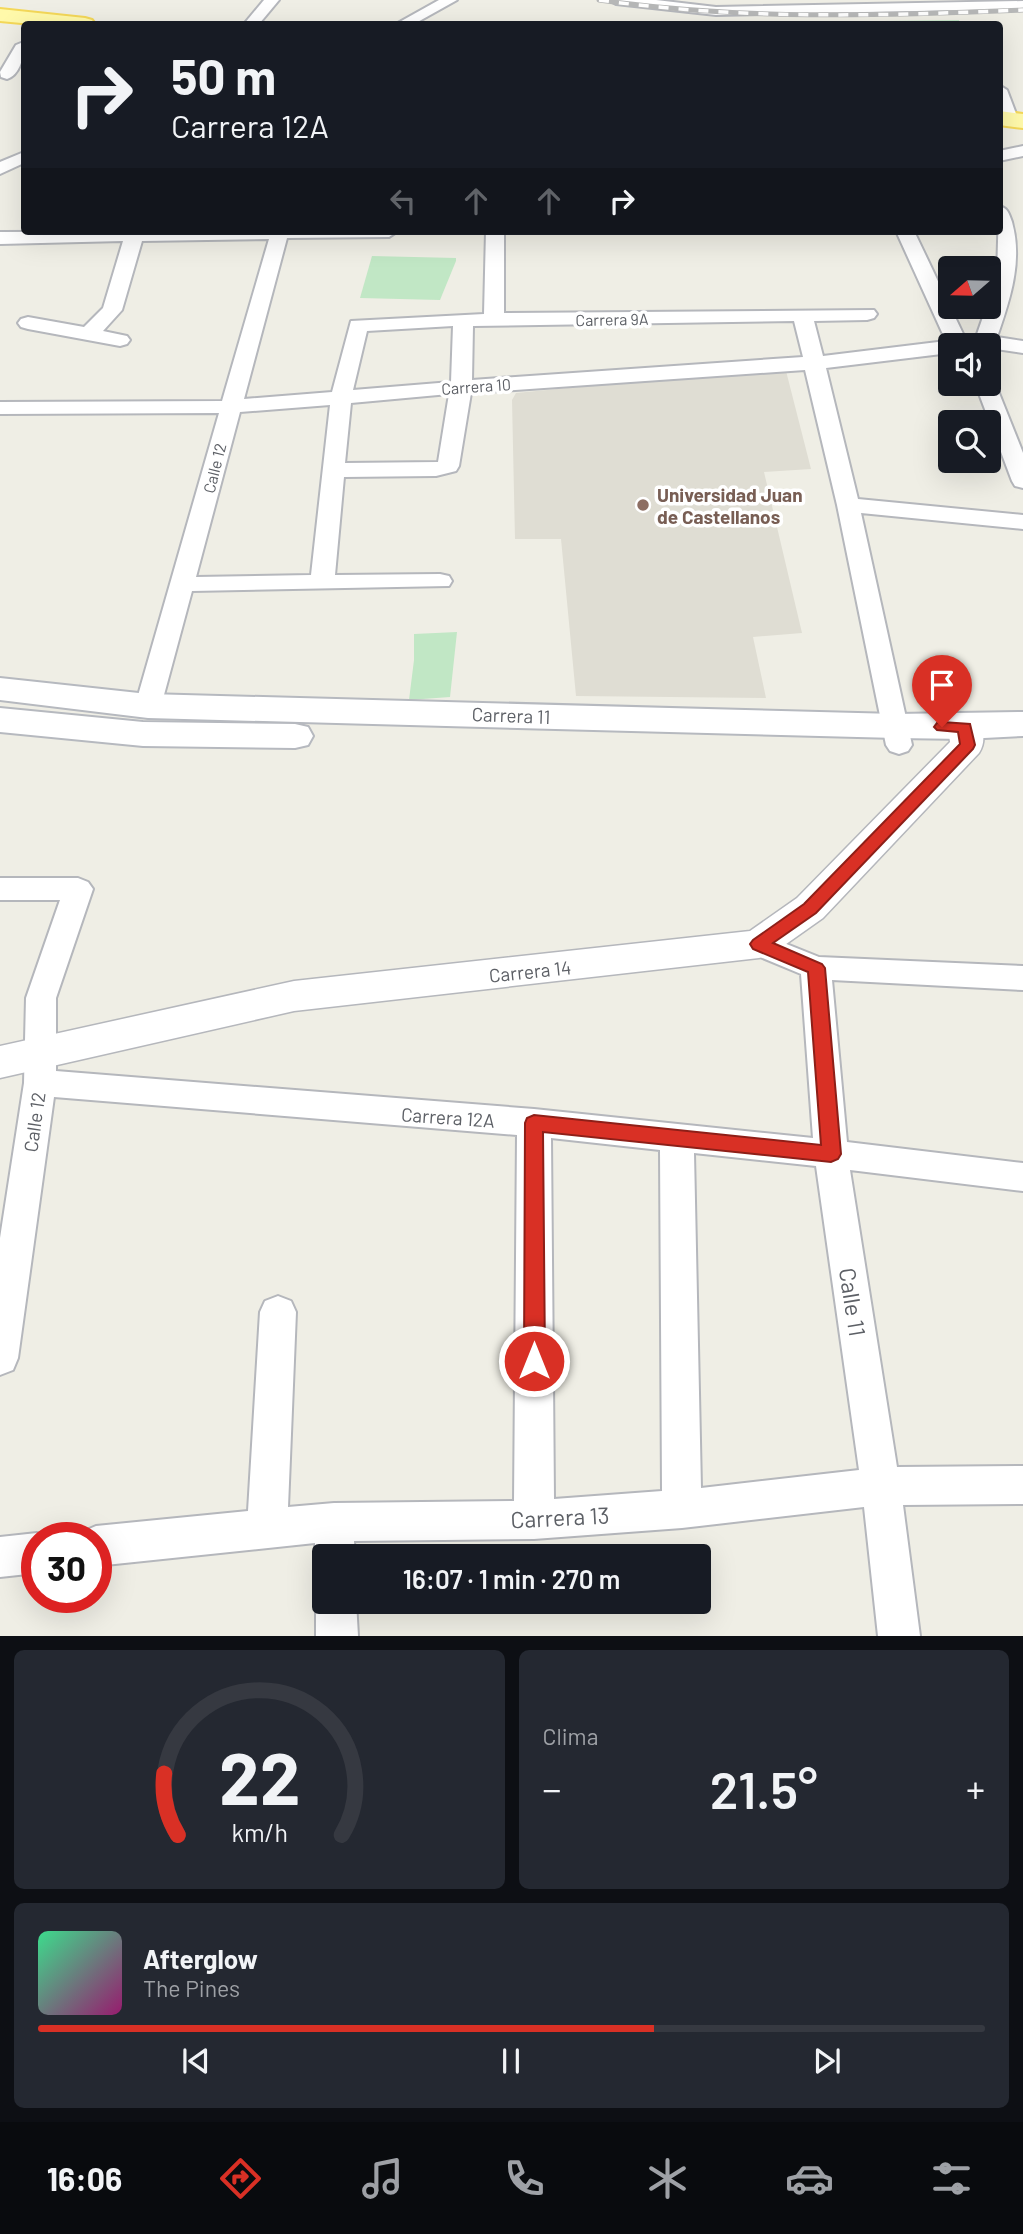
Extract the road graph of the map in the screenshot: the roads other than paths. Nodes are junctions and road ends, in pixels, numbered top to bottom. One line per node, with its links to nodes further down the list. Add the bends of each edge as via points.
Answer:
1 (272, 0): 12 (street)
2 (450, 0): 13 (street)
3 (616, 0): 7 (street)
4 (964, 3): 5 (street); 6 (street); 14 (street, via 962,12)
5 (873, 5): 8 (street)
6 (1023, 5)
7 (714, 6): 8 (street)
8 (800, 6)
9 (1023, 13): 15 (street, via 975,13)
10 (0, 16): 11 (main road)
11 (53, 21)
12 (254, 21)
13 (410, 21)
14 (968, 21)
15 (970, 21)
16 (0, 30): 17 (main road)
17 (21, 42)
18 (21, 43): 19 (street)
19 (0, 46)
20 (21, 47): 21 (street)
21 (7, 74)
22 (1003, 102): 23 (street)
23 (1011, 125)
24 (1023, 151): 25 (street)
25 (1003, 155)
26 (21, 158): 29 (street)
27 (1003, 166): 28 (street)
28 (1023, 168)
29 (0, 169)
30 (1003, 230): 43 (street, via 1009,270)
31 (170, 235): 35 (street)
32 (278, 235): 53 (street, Calle 12)
33 (495, 235): 40 (street)
34 (907, 235): 42 (street)
35 (134, 236): 36 (street); 44 (street, via 111,310)
36 (0, 238)
37 (867, 314): 38 (street, Carrera 9A)
38 (803, 316): 40 (street, Carrera 9A); 49 (street)
39 (463, 320): 40 (street, Carrera 9A); 50 (street); 52 (street, Carrera 9A, via 358,325)
40 (494, 321)
41 (28, 323): 44 (street)
42 (952, 333)
43 (979, 333)
44 (89, 334): 45 (street)
45 (120, 340)
46 (1001, 346): 47 (street)
47 (1023, 347)
48 (938, 348): 49 (street, Carrera 10)
49 (812, 363): 50 (street, Carrera 10); 57 (street)
50 (461, 387): 52 (street, Carrera 10); 55 (street, via 448,466)
51 (990, 396): 56 (street)
52 (341, 398): 53 (street, Carrera 10); 55 (street)
53 (230, 407): 54 (street, Carrera 10); 61 (street, Calle 12)
54 (0, 408)
55 (334, 470): 60 (street)
56 (1023, 481)
57 (848, 505): 58 (street); 66 (street)
58 (1023, 522)
59 (440, 580): 60 (street)
60 (322, 583): 61 (street)
61 (184, 584): 63 (street, Calle 12)
62 (0, 689): 63 (main road, Carrera 11)
63 (148, 706): 66 (main road, Carrera 11)
64 (0, 720): 66 (main road, Carrera 11, via 143,734)
65 (1023, 724): 67 (main road, Carrera 11)
66 (897, 736): 67 (main road, Carrera 11)
67 (966, 736): 68 (main road, Carrera 11); 70 (street, Carrera 14, via 810,908)
68 (1023, 742)
69 (0, 890): 74 (street, Calle 12, via 78,889 41,998)
70 (759, 944): 71 (street); 74 (street, Carrera 14, via 294,996)
71 (816, 968): 72 (street); 77 (street, Calle 11)
72 (1023, 978)
73 (0, 1062): 74 (street, Carrera 14)
74 (40, 1067): 75 (street, Carrera 12A); 80 (street, Calle 12)
75 (534, 1123): 76 (street, Carrera 12A); 84 (street)
76 (677, 1139): 77 (street, Carrera 12A); 83 (street)
77 (831, 1154): 78 (street, Carrera 12A); 82 (street, Calle 11)
78 (1022, 1182)
79 (278, 1312): 85 (street)
80 (0, 1359)
81 (1023, 1485): 82 (street, Carrera 13)
82 (881, 1486): 83 (street, Carrera 13); 92 (street, Calle 11)
83 (682, 1509): 84 (street, Carrera 13)
84 (534, 1520): 86 (street, Carrera 13)
85 (267, 1527): 86 (street, Carrera 13); 87 (street, Carrera 13)
86 (334, 1539)
87 (112, 1544)
88 (21, 1555): 89 (street)
89 (0, 1557)
90 (336, 1614): 91 (street)
91 (337, 1636)
92 (899, 1636)

